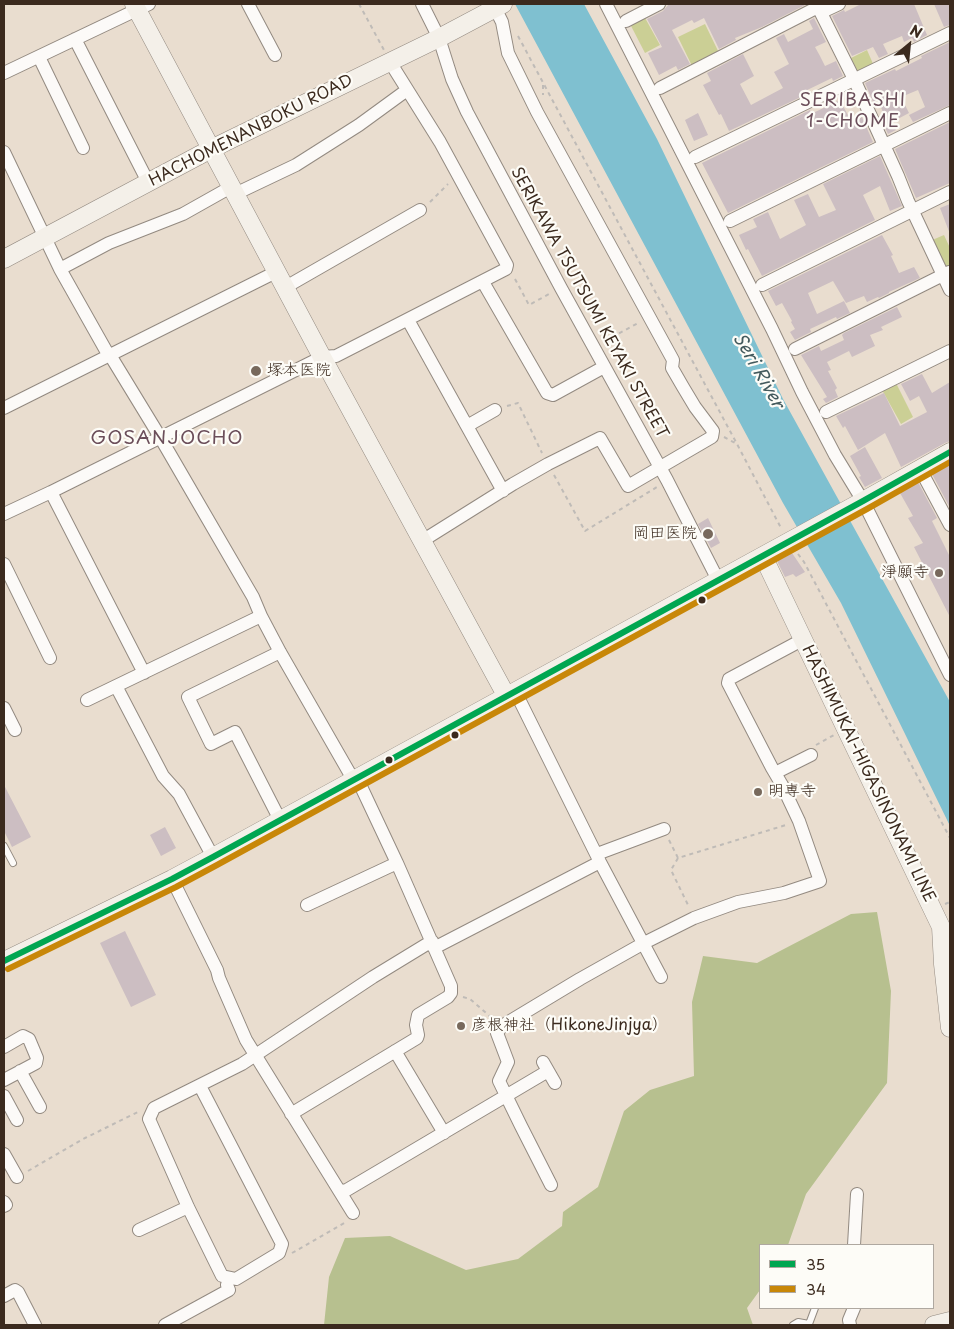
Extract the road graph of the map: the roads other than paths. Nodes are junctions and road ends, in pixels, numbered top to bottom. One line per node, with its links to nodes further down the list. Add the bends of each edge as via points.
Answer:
1 (248, 4): 13 (street)
2 (422, 4): 11 (street, SERIKAWA TSUTSUMI KEYAKI STREET)
3 (606, 4): 57 (street)
4 (659, 4): 9 (street)
5 (839, 4): 8 (street)
6 (140, 6): 12 (street); 23 (main road)
7 (499, 6): 11 (main road, HACHOMENANBOKU ROAD); 53 (street, via 508,52 537,112 672,360 672,368 713,431 712,437)
8 (820, 7): 17 (street); 18 (street)
9 (626, 21)
10 (950, 33): 17 (street)
11 (439, 38): 15 (main road, HACHOMENANBOKU ROAD); 46 (street, SERIKAWA TSUTSUMI KEYAKI STREET, via 467,112)
12 (75, 39): 14 (street); 26 (street)
13 (275, 54)
14 (39, 56): 16 (street); 22 (street)
15 (390, 62): 19 (street); 23 (main road, HACHOMENANBOKU ROAD)
16 (4, 74)
17 (854, 79): 21 (street); 25 (street)
18 (660, 88)
19 (407, 90): 27 (street, via 296,165); 37 (street, via 507,265 506,269)
20 (950, 113): 21 (street)
21 (884, 146): 30 (street); 31 (street)
22 (83, 148)
23 (211, 149): 26 (main road, HACHOMENANBOKU ROAD); 27 (main road)
24 (4, 152): 32 (street)
25 (695, 157)
26 (148, 182): 32 (main road, HACHOMENANBOKU ROAD)
27 (233, 191): 34 (street, via 109,243); 36 (main road)
28 (950, 192): 30 (street)
29 (420, 210): 39 (street)
30 (913, 211): 35 (street); 38 (street)
31 (730, 221)
32 (45, 237): 33 (main road, HACHOMENANBOKU ROAD); 34 (street)
33 (4, 259)
34 (60, 269): 44 (street)
35 (943, 271): 40 (street); 42 (street)
36 (276, 272): 39 (main road); 44 (street)
37 (483, 282): 41 (street); 46 (street, via 547,394 553,395)
38 (762, 285)
39 (284, 288): 45 (main road)
40 (950, 290)
41 (408, 320): 45 (street, via 336,356); 50 (street)
42 (795, 349)
43 (943, 354): 49 (street)
44 (109, 355): 47 (street); 51 (street)
45 (322, 357): 51 (street); 60 (main road)
46 (604, 367): 53 (street, SERIKAWA TSUTSUMI KEYAKI STREET)
47 (4, 408)
48 (495, 410): 50 (street)
49 (826, 412)
50 (467, 426): 55 (street)
51 (160, 437): 56 (street); 64 (street)
52 (950, 452): 54 (main road)
53 (660, 467): 55 (street, via 628,486 600,438); 63 (street, SERIKAWA TSUTSUMI KEYAKI STREET)
54 (920, 469): 57 (main road); 59 (street)
55 (503, 491): 60 (street)
56 (51, 492): 58 (street); 68 (street)
57 (858, 504): 61 (main road); 69 (street)
58 (4, 514)
59 (950, 525)
60 (422, 540): 71 (main road)
61 (763, 556): 63 (main road); 65 (main road, HASHIMUKAI-HIGASINONAMI LINE)
62 (4, 564): 67 (street)
63 (718, 580): 71 (main road)
64 (261, 616): 66 (street); 68 (street)
65 (802, 640): 76 (street, via 729,679 728,683); 91 (main road, HASHIMUKAI-HIGASINONAMI LINE, via 941,927)
66 (280, 652): 77 (street, via 350,774); 78 (street, via 188,697 211,744 235,732)
67 (50, 658)
68 (144, 674): 70 (street)
69 (950, 675)
70 (116, 686): 72 (street); 81 (street, via 163,776 179,794)
71 (507, 697): 77 (main road); 82 (street, via 519,699)
72 (87, 700)
73 (4, 708): 74 (street)
74 (15, 730)
75 (811, 755): 76 (street)
76 (775, 773): 87 (street, via 799,821 820,881 784,893 738,902 694,918)
77 (357, 778): 78 (main road); 84 (street)
78 (280, 820): 81 (main road)
79 (664, 829): 82 (street)
80 (4, 846): 83 (lane)
81 (213, 857): 85 (main road)
82 (598, 858): 87 (street); 88 (street)
83 (13, 863)
84 (397, 863): 86 (street); 88 (street)
85 (172, 879): 89 (main road); 94 (street)
86 (307, 905)
87 (644, 943): 90 (street); 99 (street, via 502,1026 497,1033 508,1062 499,1081)
88 (433, 945): 93 (street, via 451,993 418,1015 416,1038); 94 (street, via 373,977)
89 (11, 955)
90 (661, 977)
91 (950, 1028)
92 (4, 1047): 95 (street, via 23,1036 29,1039 38,1058 36,1063)
93 (396, 1051): 102 (street); 104 (street)
94 (255, 1055): 98 (street); 102 (street)
95 (20, 1071): 96 (street); 101 (street)
96 (4, 1080)
97 (555, 1083): 99 (street, via 546,1066)
98 (200, 1086): 112 (street, via 154,1108 149,1119); 116 (street, via 282,1244 279,1253 236,1279)
99 (506, 1095): 104 (street); 107 (street)
100 (4, 1096): 103 (street)
101 (40, 1106)
102 (291, 1114): 108 (street)
103 (17, 1120)
104 (444, 1133): 108 (street, via 345,1191)
105 (4, 1154): 106 (street)
106 (17, 1177)
107 (551, 1185)
108 (339, 1190): 113 (street)
109 (857, 1194): 115 (street)
110 (4, 1202): 111 (street)
111 (4, 1206)
112 (188, 1207): 114 (street); 116 (street, via 222,1276)
113 (354, 1213)
114 (139, 1230)
115 (854, 1244)
116 (229, 1278): 122 (street, via 229,1290)
117 (4, 1296): 121 (street, via 15,1290 18,1292)
118 (815, 1309): 123 (lane, via 809,1324 798,1322)
119 (854, 1309): 124 (street)
120 (950, 1321): 125 (main road)
121 (35, 1325)
122 (165, 1325)
123 (793, 1325)
124 (850, 1325)
125 (934, 1325)

